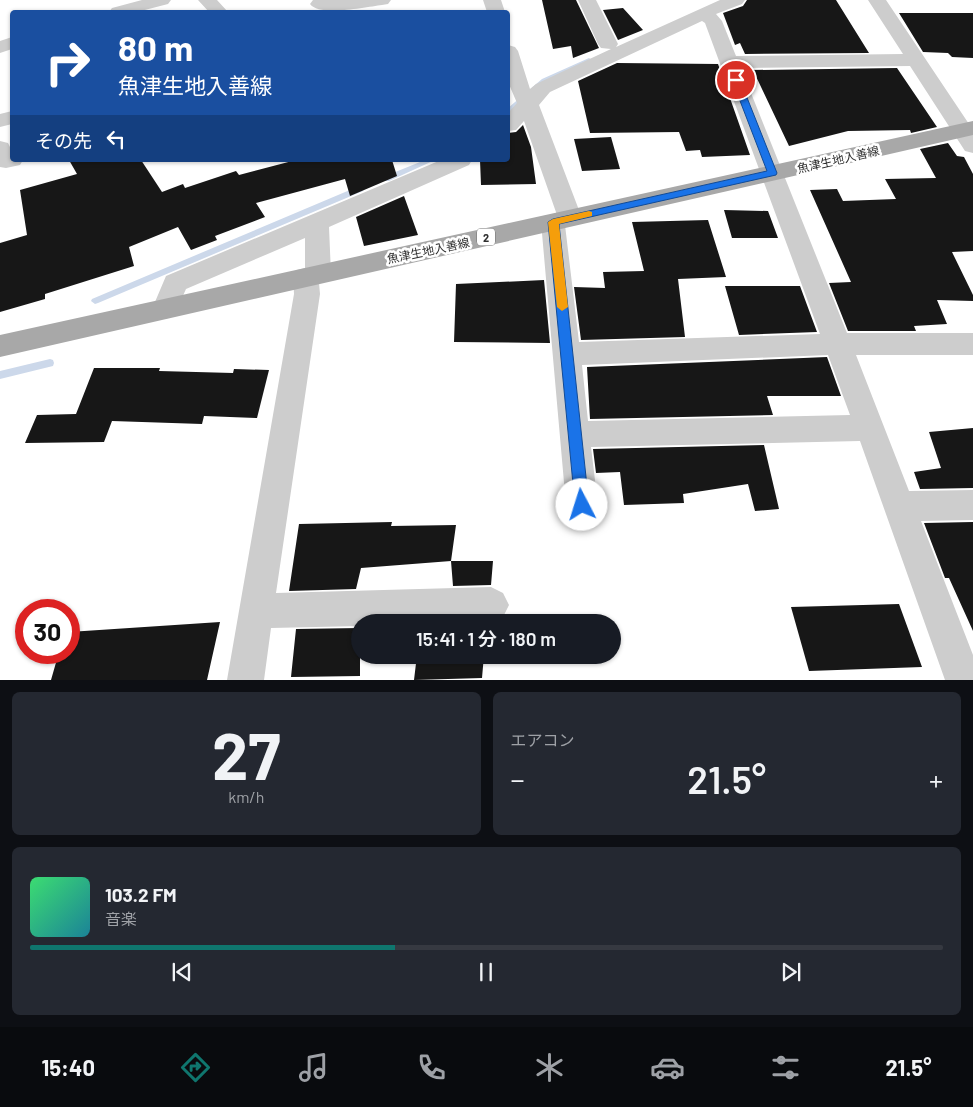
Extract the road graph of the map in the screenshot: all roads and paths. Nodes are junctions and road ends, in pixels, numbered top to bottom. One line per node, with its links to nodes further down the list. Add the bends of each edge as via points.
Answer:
1 (162, 0): 8 (street)
2 (207, 0): 9 (street)
3 (382, 0): 7 (street)
4 (587, 0): 11 (street)
5 (736, 0): 10 (street)
6 (877, 0): 13 (street)
7 (316, 5)
8 (125, 10)
9 (217, 10)
10 (704, 13): 14 (street, via 713,20); 15 (street, via 543,88)
11 (608, 44)
12 (510, 58): 15 (street)
13 (916, 60): 14 (street); 17 (street)
14 (729, 62): 21 (street)
15 (528, 104): 16 (street); 22 (street)
16 (510, 123)
17 (970, 135): 21 (main road, 魚津生地入善線 / 2)
18 (0, 148): 19 (street, via 6,161)
19 (10, 160)
20 (456, 162): 23 (street)
21 (773, 173): 22 (main road, 魚津生地入善線 / 2); 26 (street)
22 (562, 220): 24 (main road, 魚津生地入善線 / 2); 29 (street)
23 (318, 223): 24 (street); 25 (street, via 175,283)
24 (312, 276): 25 (main road, 魚津生地入善線 / 2); 36 (street)
25 (165, 309): 28 (main road, 魚津生地入善線 / 2)
26 (838, 344): 27 (street); 29 (street); 30 (street)
27 (973, 344)
28 (0, 346)
29 (567, 354): 31 (street)
30 (870, 428): 31 (street); 34 (street)
31 (576, 434): 32 (street)
32 (582, 505)
33 (973, 505): 34 (street)
34 (899, 506): 38 (street)
35 (491, 605): 36 (street)
36 (256, 611): 37 (street)
37 (245, 680)
38 (964, 680)

